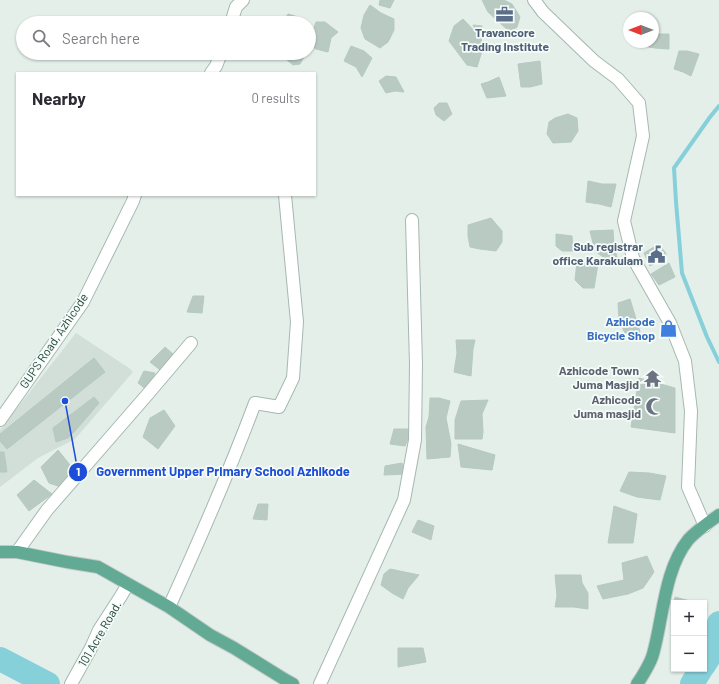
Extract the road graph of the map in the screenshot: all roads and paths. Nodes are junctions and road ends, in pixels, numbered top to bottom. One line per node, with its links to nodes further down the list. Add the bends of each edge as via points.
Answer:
1 (243, 0): 3 (street, via 236,7)
2 (534, 0): 12 (street, via 543,12 594,61 618,79 640,103 643,136 624,221 633,258 670,323 685,361 691,411 688,487)
3 (233, 16)
4 (218, 60): 5 (street)
5 (212, 72)
6 (135, 196): 10 (street, GUPS Road, Azhicode, via 83,302)
7 (285, 196): 16 (street, via 297,322 293,378 279,407 255,403 212,512)
8 (412, 220): 19 (street, via 416,364 415,440 404,500)
9 (191, 343): 14 (street, via 47,510)
10 (0, 420)
11 (719, 515): 12 (main road)
12 (705, 526): 20 (main road, via 688,540 677,557 670,577 653,656)
13 (0, 552): 14 (main road)
14 (18, 552): 15 (main road, via 98,567)
15 (128, 584): 16 (main road); 17 (street, 101 Acre Road., via 98,630)
16 (169, 606): 18 (main road, via 210,635)
17 (71, 684)
18 (293, 684)
19 (320, 684)
20 (637, 684)

